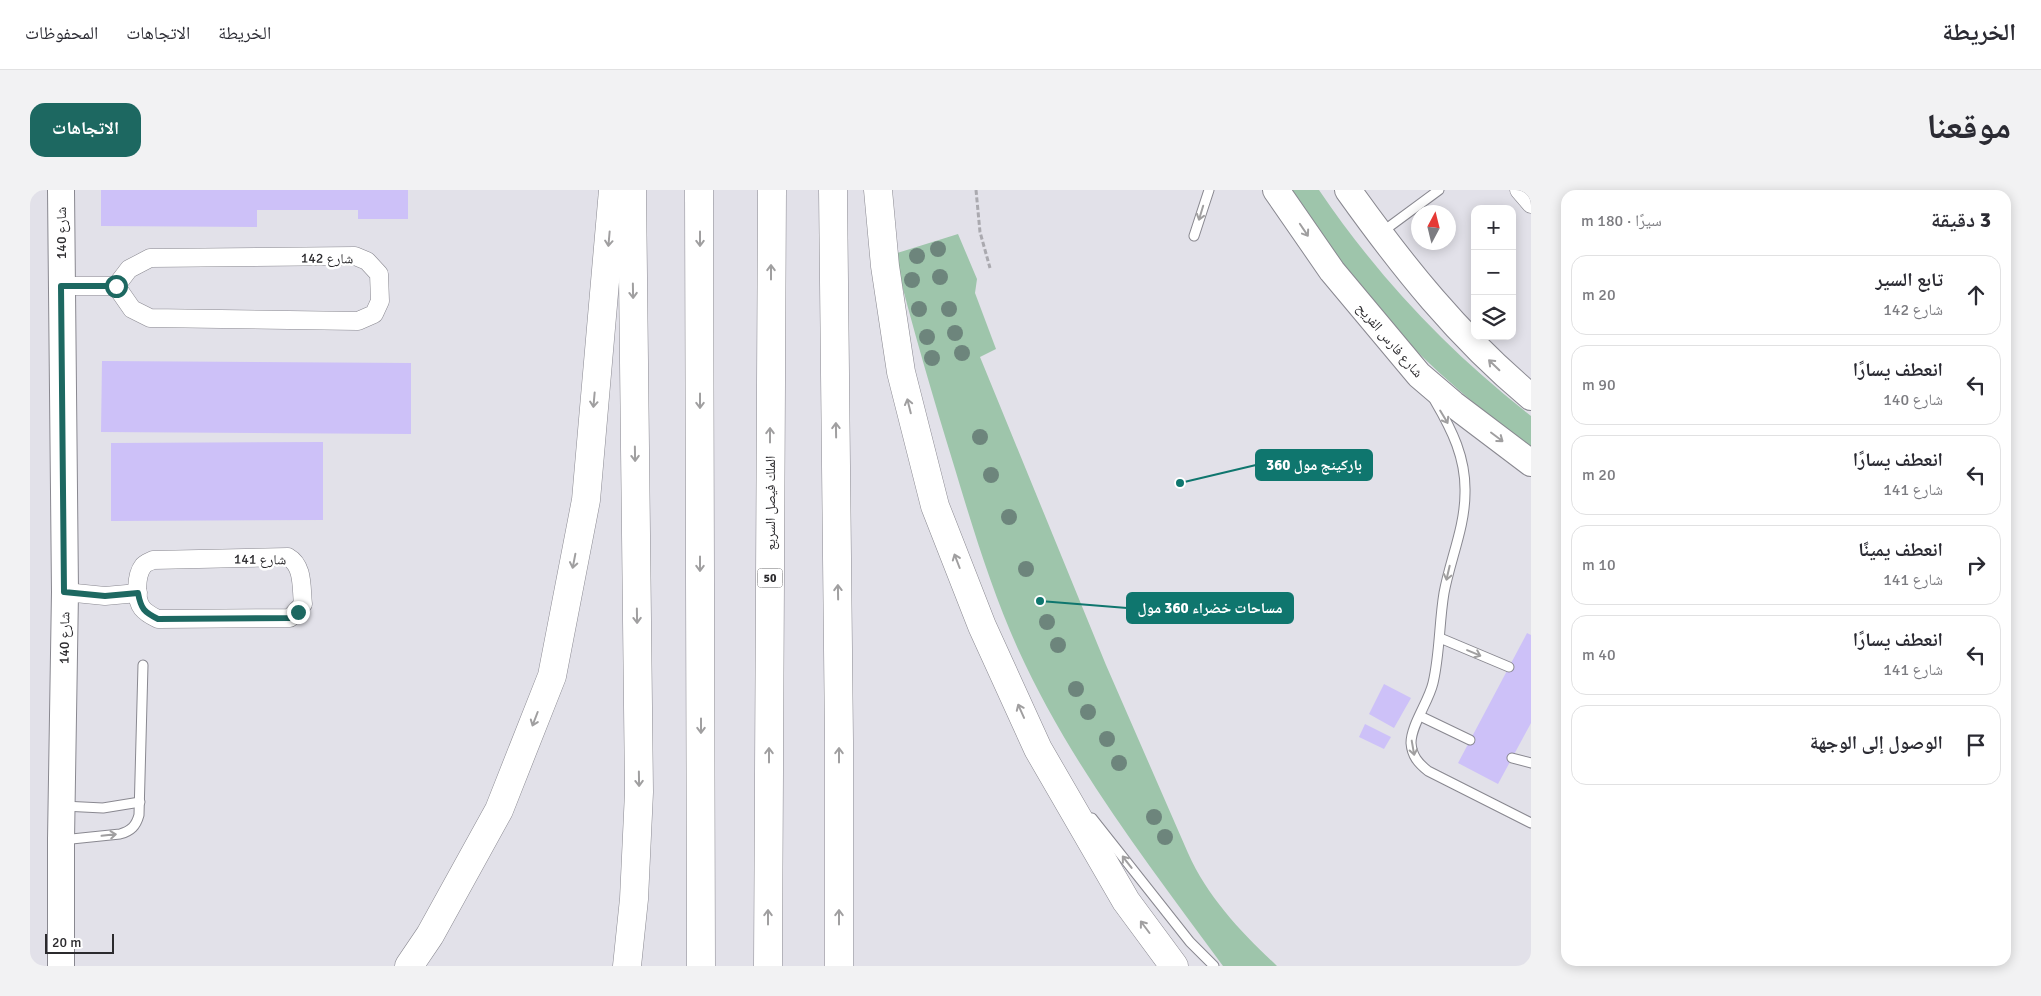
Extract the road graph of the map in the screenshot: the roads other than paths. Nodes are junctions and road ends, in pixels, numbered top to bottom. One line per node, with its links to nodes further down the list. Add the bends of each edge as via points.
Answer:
1 (61, 190): 16 (street, شارع 140)
2 (613, 190): 38 (highway, one-way to 38, via 586,500 552,676 499,810 430,935)
3 (632, 190): 39 (highway, one-way to 39, via 639,792)
4 (699, 190): 40 (highway, one-way to 40)
5 (772, 190): 41 (highway, الملك فيصل السريع / 50, one-way to 5)
6 (833, 190): 42 (highway, one-way to 6)
7 (878, 190): 28 (highway, one-way to 7, via 982,626 935,506 901,372 885,266)
8 (1208, 190): 15 (lane, one-way to 15)
9 (1276, 190): 18 (street, شارع فارس الفريح, one-way to 18, via 1332,271)
10 (1348, 190): 14 (street)
11 (1439, 190): 14 (lane)
12 (1519, 190): 13 (street)
13 (1531, 204)
14 (1380, 234): 19 (street, one-way to 14, via 1496,367 1439,308)
15 (1194, 236)
16 (61, 286): 17 (street); 21 (street, شارع 140)
17 (116, 286): 17 (street, شارع 142, via 132,309 150,318 358,321 374,314 380,301 379,274 355,256 150,258 129,269)
18 (1419, 375): 20 (street, شارع فارس الفريح, one-way to 20); 23 (lane, one-way to 23, via 1451,428 1465,478 1463,515 1446,581)
19 (1531, 396)
20 (1531, 463)
21 (64, 592): 22 (street, via 105,596); 33 (street, شارع 140)
22 (138, 593): 22 (street, شارع 141, via 140,606 158,619 290,618 303,604 300,568 295,560 288,557 153,560 144,564 139,572)
23 (1440, 638): 25 (lane, one-way to 25); 26 (lane, via 1433,684)
24 (143, 665): 31 (lane)
25 (1509, 667)
26 (1420, 716): 27 (lane); 35 (lane, one-way to 35, via 1411,741 1417,762 1428,771)
27 (1470, 740)
28 (1038, 749): 32 (lane); 43 (highway, one-way to 28, via 1126,901)
29 (1512, 758): 30 (lane)
30 (1531, 763)
31 (140, 802): 33 (lane, via 103,808); 36 (lane, one-way to 31, via 128,832 137,821)
32 (1080, 803)
33 (61, 806): 36 (street, شارع 140)
34 (1086, 811): 44 (lane, one-way to 34, via 1190,942)
35 (1531, 823)
36 (61, 840): 37 (street, شارع 140)
37 (61, 966)
38 (409, 966)
39 (627, 966)
40 (701, 966)
41 (768, 966)
42 (839, 966)
43 (1174, 966)
44 (1214, 966)

